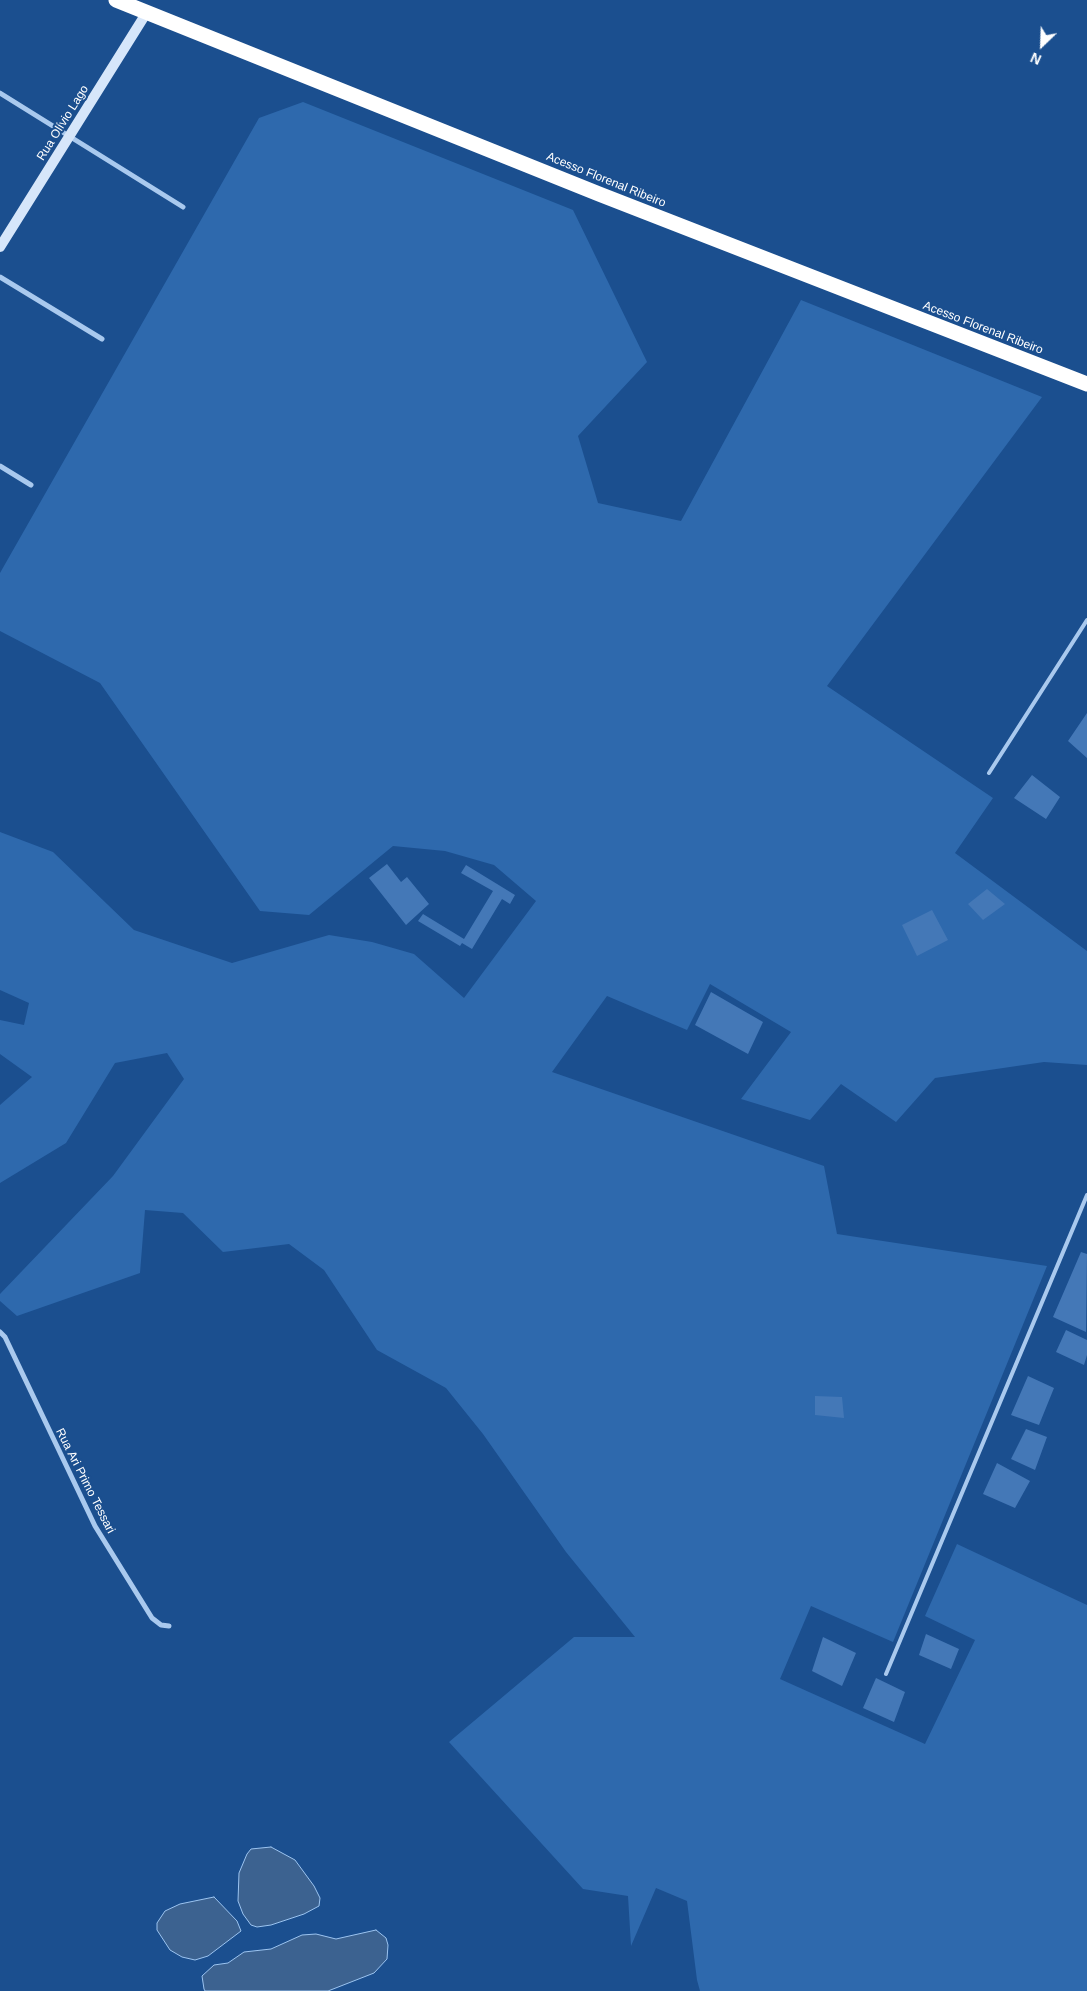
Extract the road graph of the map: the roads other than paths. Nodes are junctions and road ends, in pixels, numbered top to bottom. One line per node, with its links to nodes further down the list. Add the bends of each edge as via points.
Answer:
1 (116, 0): 2 (highway, Acesso Florenal Ribeiro)
2 (147, 12): 4 (street, Rua Olívio Lago); 9 (highway, Acesso Florenal Ribeiro, via 599,194)
3 (0, 93): 4 (street)
4 (69, 136): 5 (street); 6 (street, Rua Olívio Lago)
5 (183, 207)
6 (0, 247)
7 (0, 277): 8 (street)
8 (102, 340)
9 (1087, 384)
10 (0, 466): 11 (street)
11 (31, 485)
12 (1087, 620): 13 (lane)
13 (989, 773)
14 (1087, 1195): 17 (lane)
15 (0, 1332): 16 (street, Rua Ari Primo Tessari, via 95,1526 152,1618)
16 (169, 1626)
17 (886, 1674)

